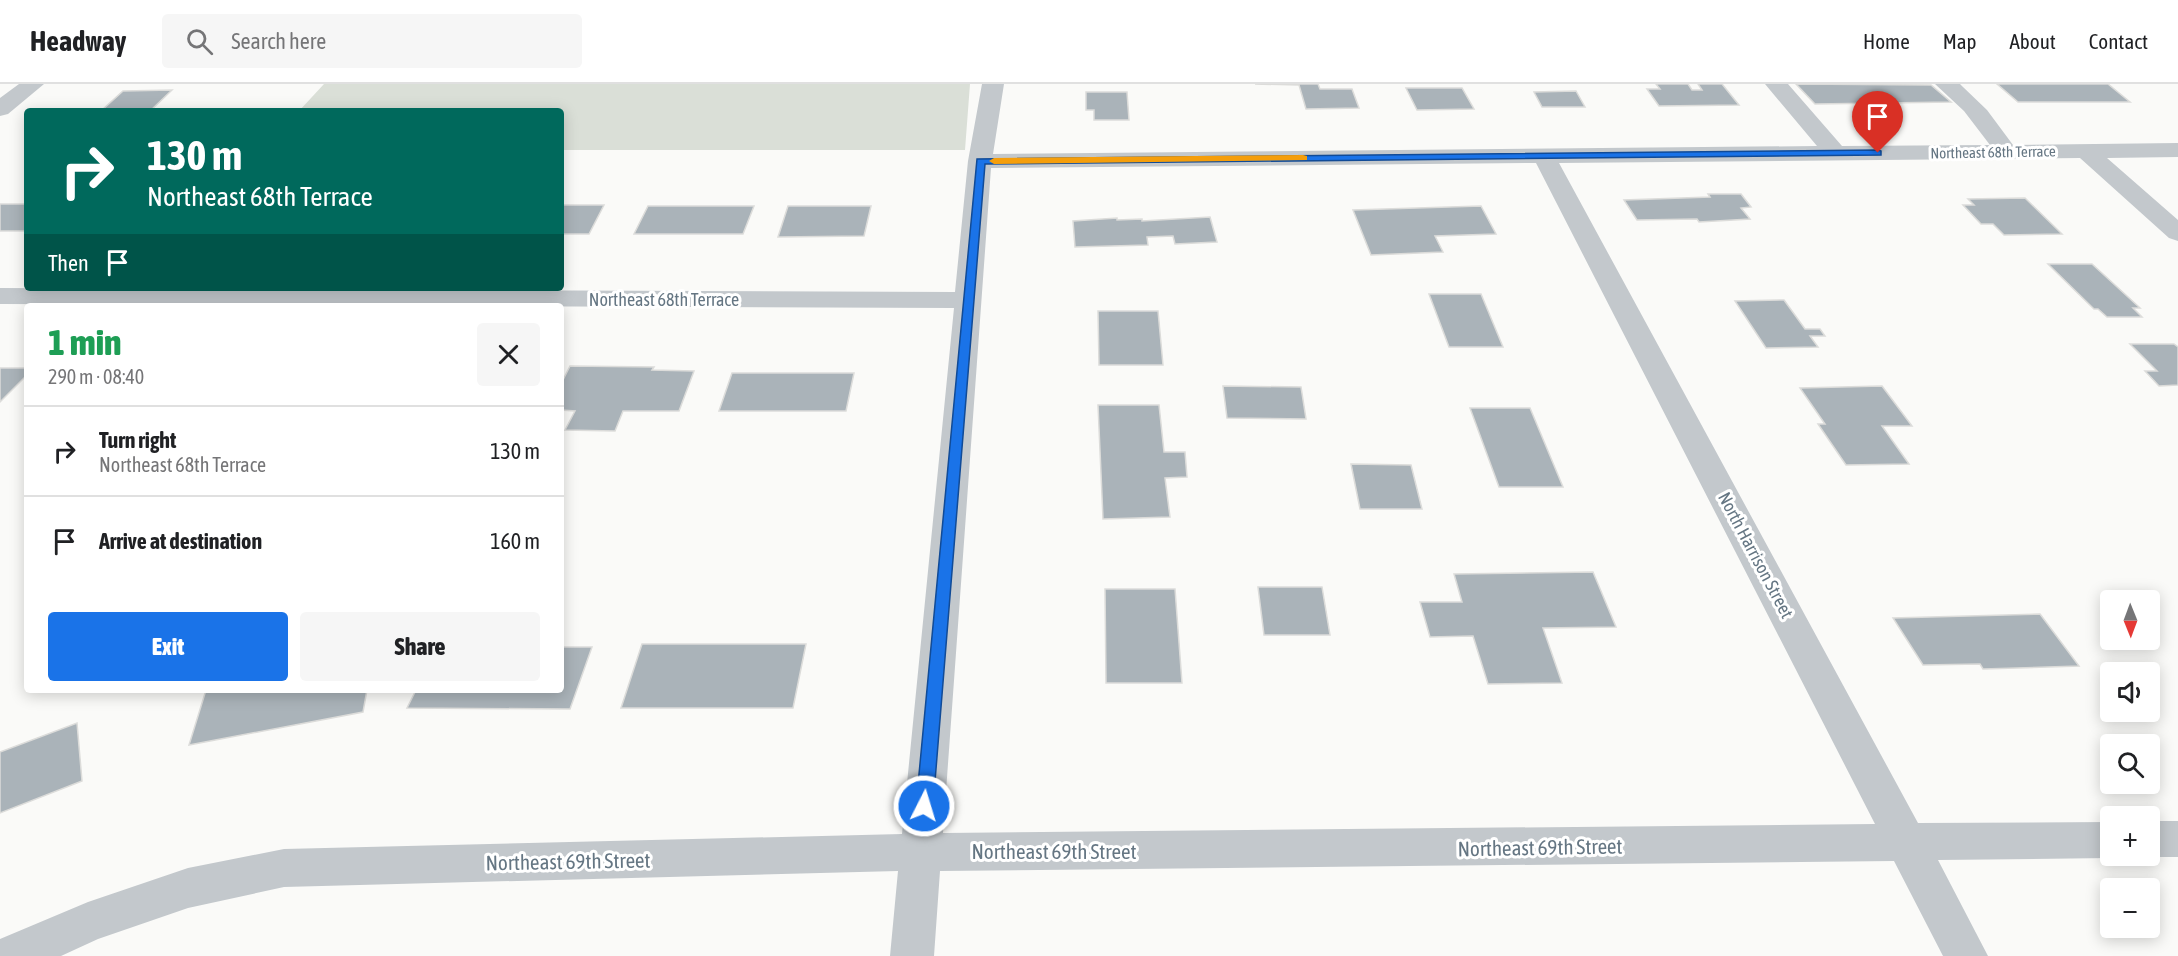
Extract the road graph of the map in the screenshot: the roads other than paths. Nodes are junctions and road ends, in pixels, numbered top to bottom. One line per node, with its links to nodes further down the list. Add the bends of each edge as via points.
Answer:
1 (33, 84): 5 (street)
2 (993, 84): 11 (street)
3 (1776, 84): 9 (street)
4 (1946, 84): 8 (street, via 1983,117)
5 (0, 109)
6 (2178, 150): 7 (street, Northeast 68th Terrace)
7 (2086, 151): 8 (street, Northeast 68th Terrace); 12 (street)
8 (2006, 152): 9 (street, Northeast 68th Terrace)
9 (1835, 153): 10 (street, Northeast 68th Terrace)
10 (1544, 156): 11 (street, Northeast 68th Terrace); 18 (street, North Harrison Street)
11 (980, 161): 14 (street)
12 (2178, 233)
13 (0, 296): 14 (street, Northeast 68th Terrace)
14 (968, 300): 19 (street)
15 (2160, 839): 16 (street)
16 (2178, 839)
17 (2100, 840): 18 (street, Northeast 69th Street)
18 (1908, 843): 19 (street, Northeast 69th Street); 22 (street, North Harrison Street)
19 (920, 852): 20 (street, Northeast 69th Street, via 284,868 188,888 88,922); 21 (street)
20 (12, 956)
21 (912, 956)
22 (1966, 956)

